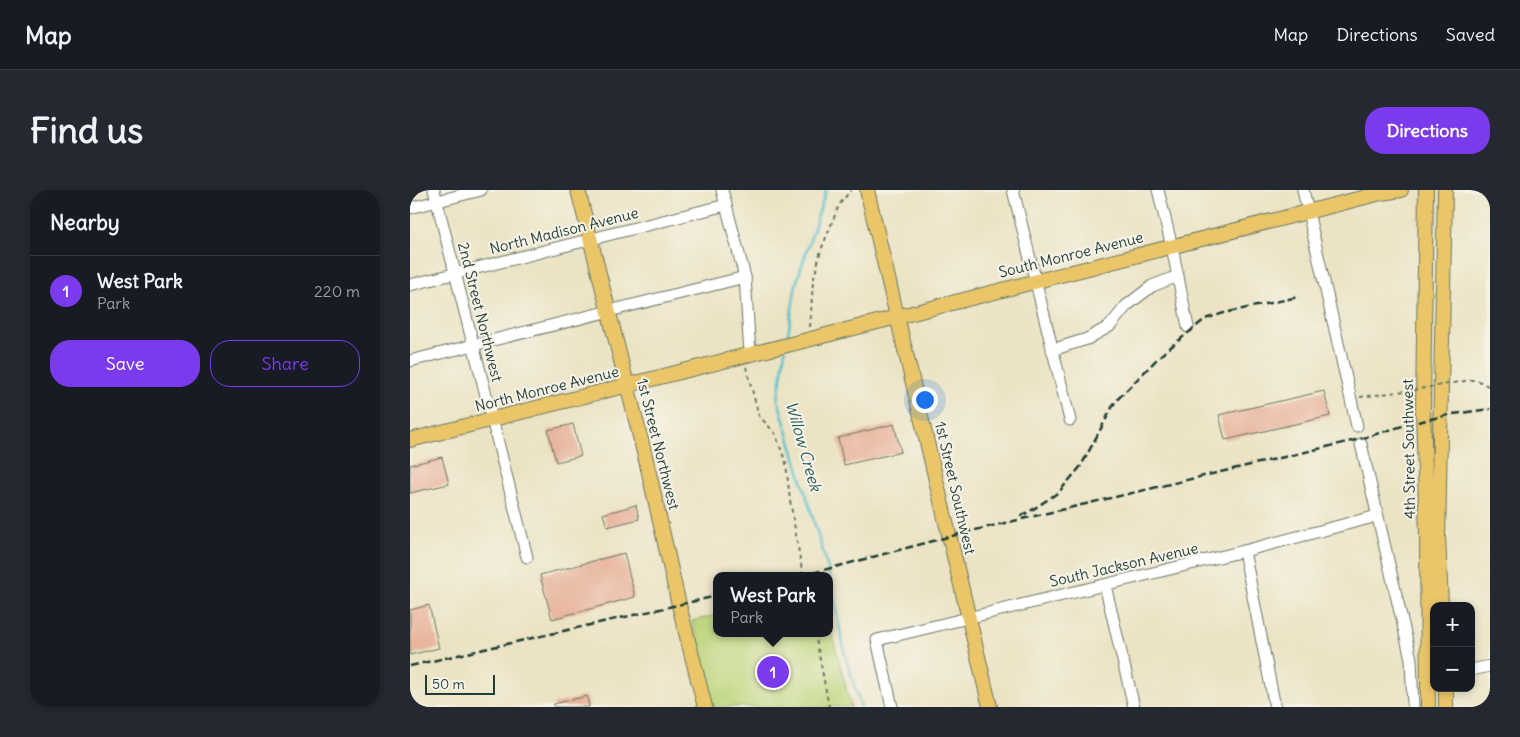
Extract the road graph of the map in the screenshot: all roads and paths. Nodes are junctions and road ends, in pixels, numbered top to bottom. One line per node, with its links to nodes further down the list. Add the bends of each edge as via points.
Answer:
1 (481, 190): 12 (street)
2 (578, 190): 16 (main road, 1st Street Northwest)
3 (722, 190): 13 (street)
4 (851, 190): 26 (path, via 839,205 821,250 813,282 810,329)
5 (866, 190): 24 (main road, 1st Street Southwest)
6 (1013, 190): 21 (street)
7 (1158, 190): 17 (street)
8 (1302, 190): 15 (street)
9 (1401, 190): 15 (main road, South Monroe Avenue)
10 (1426, 190): 57 (main road, 4th Street Southwest, via 1423,409)
11 (1444, 190): 44 (main road, 4th Street Southwest, via 1438,536)
12 (435, 196): 14 (street); 18 (street, 2nd Street Northwest)
13 (726, 205): 16 (street, North Madison Avenue); 20 (street)
14 (410, 208)
15 (1308, 212): 17 (main road, South Monroe Avenue); 33 (street)
16 (590, 240): 18 (street, North Madison Avenue); 23 (main road, 1st Street Northwest)
17 (1172, 247): 19 (street); 21 (main road, South Monroe Avenue)
18 (455, 274): 22 (street, North Madison Avenue); 27 (street, 2nd Street Northwest)
19 (1178, 276): 25 (street); 28 (street, via 1152,286 1126,306 1110,326 1087,339)
20 (745, 277): 23 (street); 29 (street)
21 (1035, 282): 24 (main road, South Monroe Avenue); 28 (street)
22 (410, 285)
23 (608, 311): 27 (street); 31 (main road, 1st Street Northwest)
24 (897, 316): 26 (main road, South Monroe Avenue); 45 (main road, 1st Street Southwest)
25 (1188, 327)
26 (806, 341): 29 (main road, South Monroe Avenue)
27 (473, 345): 30 (street); 34 (street, 2nd Street Northwest)
28 (1052, 350): 35 (street)
29 (751, 357): 31 (main road, North Monroe Avenue); 42 (path, via 760,416 775,433 786,463)
30 (410, 361)
31 (627, 386): 34 (main road, North Monroe Avenue); 50 (main road, 1st Street Northwest)
32 (1490, 386): 33 (path, bridge, via 1470,380)
33 (1351, 398): 36 (street)
34 (492, 420): 37 (main road, North Monroe Avenue); 41 (street, 2nd Street Northwest)
35 (1070, 420)
36 (1357, 426)
37 (410, 440)
38 (1361, 444): 39 (street)
39 (1377, 516): 40 (street, South Jackson Avenue); 56 (street, via 1412,659)
40 (1244, 551): 43 (street, South Jackson Avenue); 55 (street)
41 (526, 557)
42 (802, 572)
43 (1105, 585): 45 (street, South Jackson Avenue); 54 (street)
44 (1441, 602)
45 (969, 617): 52 (street, South Jackson Avenue, via 877,640); 53 (main road, 1st Street Southwest)
46 (816, 637): 51 (path)
47 (1490, 666): 48 (street)
48 (1475, 669)
49 (1446, 692): 58 (main road)
50 (704, 707)
51 (828, 707)
52 (892, 707)
53 (990, 707)
54 (1134, 707)
55 (1276, 707)
56 (1413, 707)
57 (1428, 707)
58 (1446, 707)

